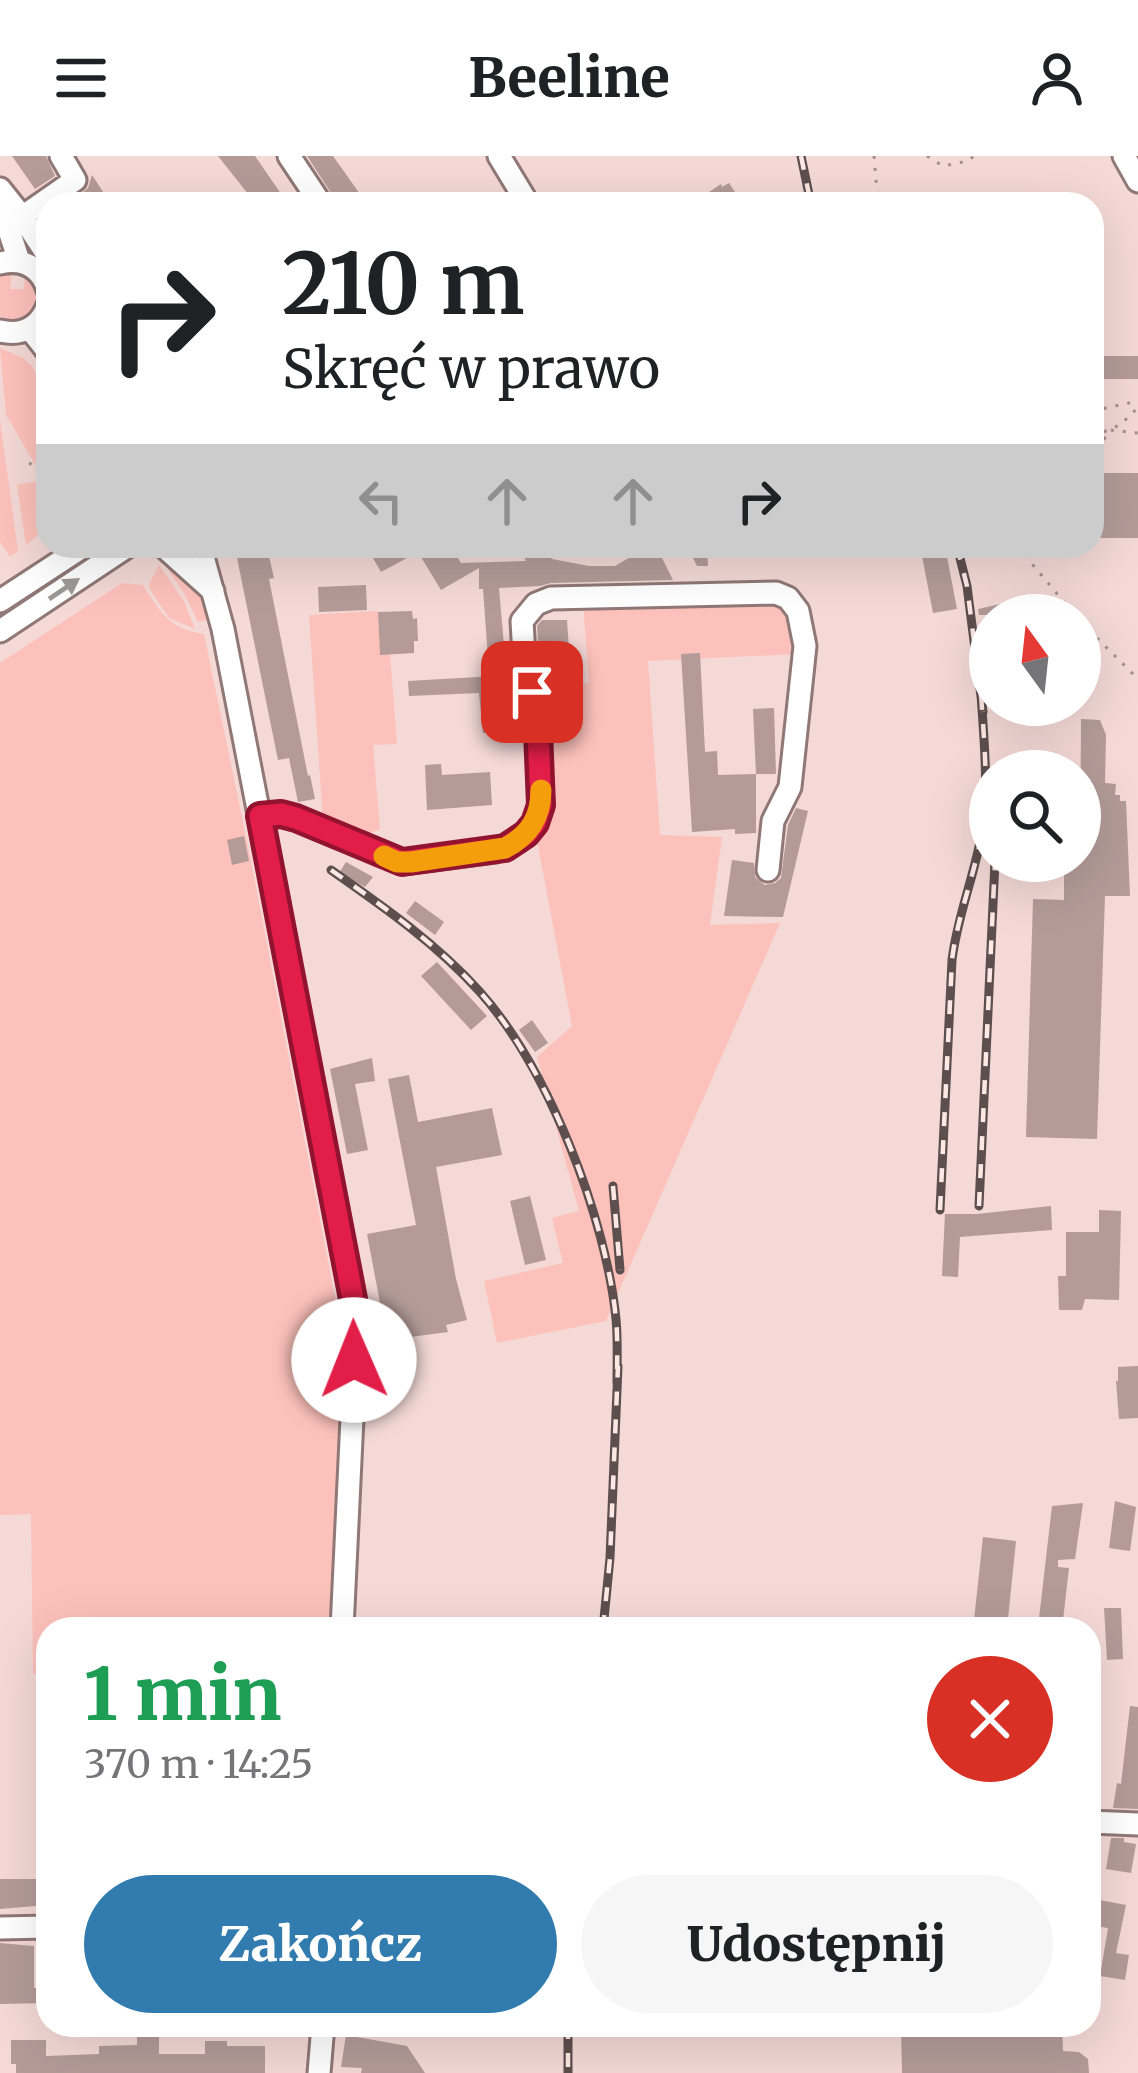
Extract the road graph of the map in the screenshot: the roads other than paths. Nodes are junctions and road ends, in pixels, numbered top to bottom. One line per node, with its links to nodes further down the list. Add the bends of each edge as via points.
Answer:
1 (61, 156): 7 (street, via 75,180)
2 (289, 156): 8 (street)
3 (499, 156): 9 (street)
4 (1124, 156): 5 (street)
5 (1138, 181)
6 (0, 189): 12 (street)
7 (58, 192)
8 (313, 192)
9 (521, 192)
10 (0, 203): 14 (street)
11 (36, 207): 12 (street)
12 (22, 217): 13 (street)
13 (36, 238)
14 (9, 262)
15 (36, 324): 16 (street)
16 (30, 329): 17 (street); 18 (street)
17 (0, 331)
18 (36, 337)
19 (66, 558): 24 (street)
20 (110, 558): 25 (street, one-way to 20)
21 (176, 558): 23 (street)
22 (203, 558): 23 (street)
23 (213, 591): 26 (street)
24 (0, 602)
25 (0, 631)
26 (260, 816): 27 (street, via 296,818 402,862 505,848 526,834 541,805 537,707 525,673 529,610 551,598 776,592 798,611 805,646 790,787 773,821); 28 (street, via 355,1312)
27 (768, 870)
28 (342, 1617)
29 (1101, 1822): 30 (street)
30 (1138, 1824)
31 (36, 1927): 32 (street)
32 (0, 1928)
33 (322, 2037): 34 (street)
34 (320, 2073)

